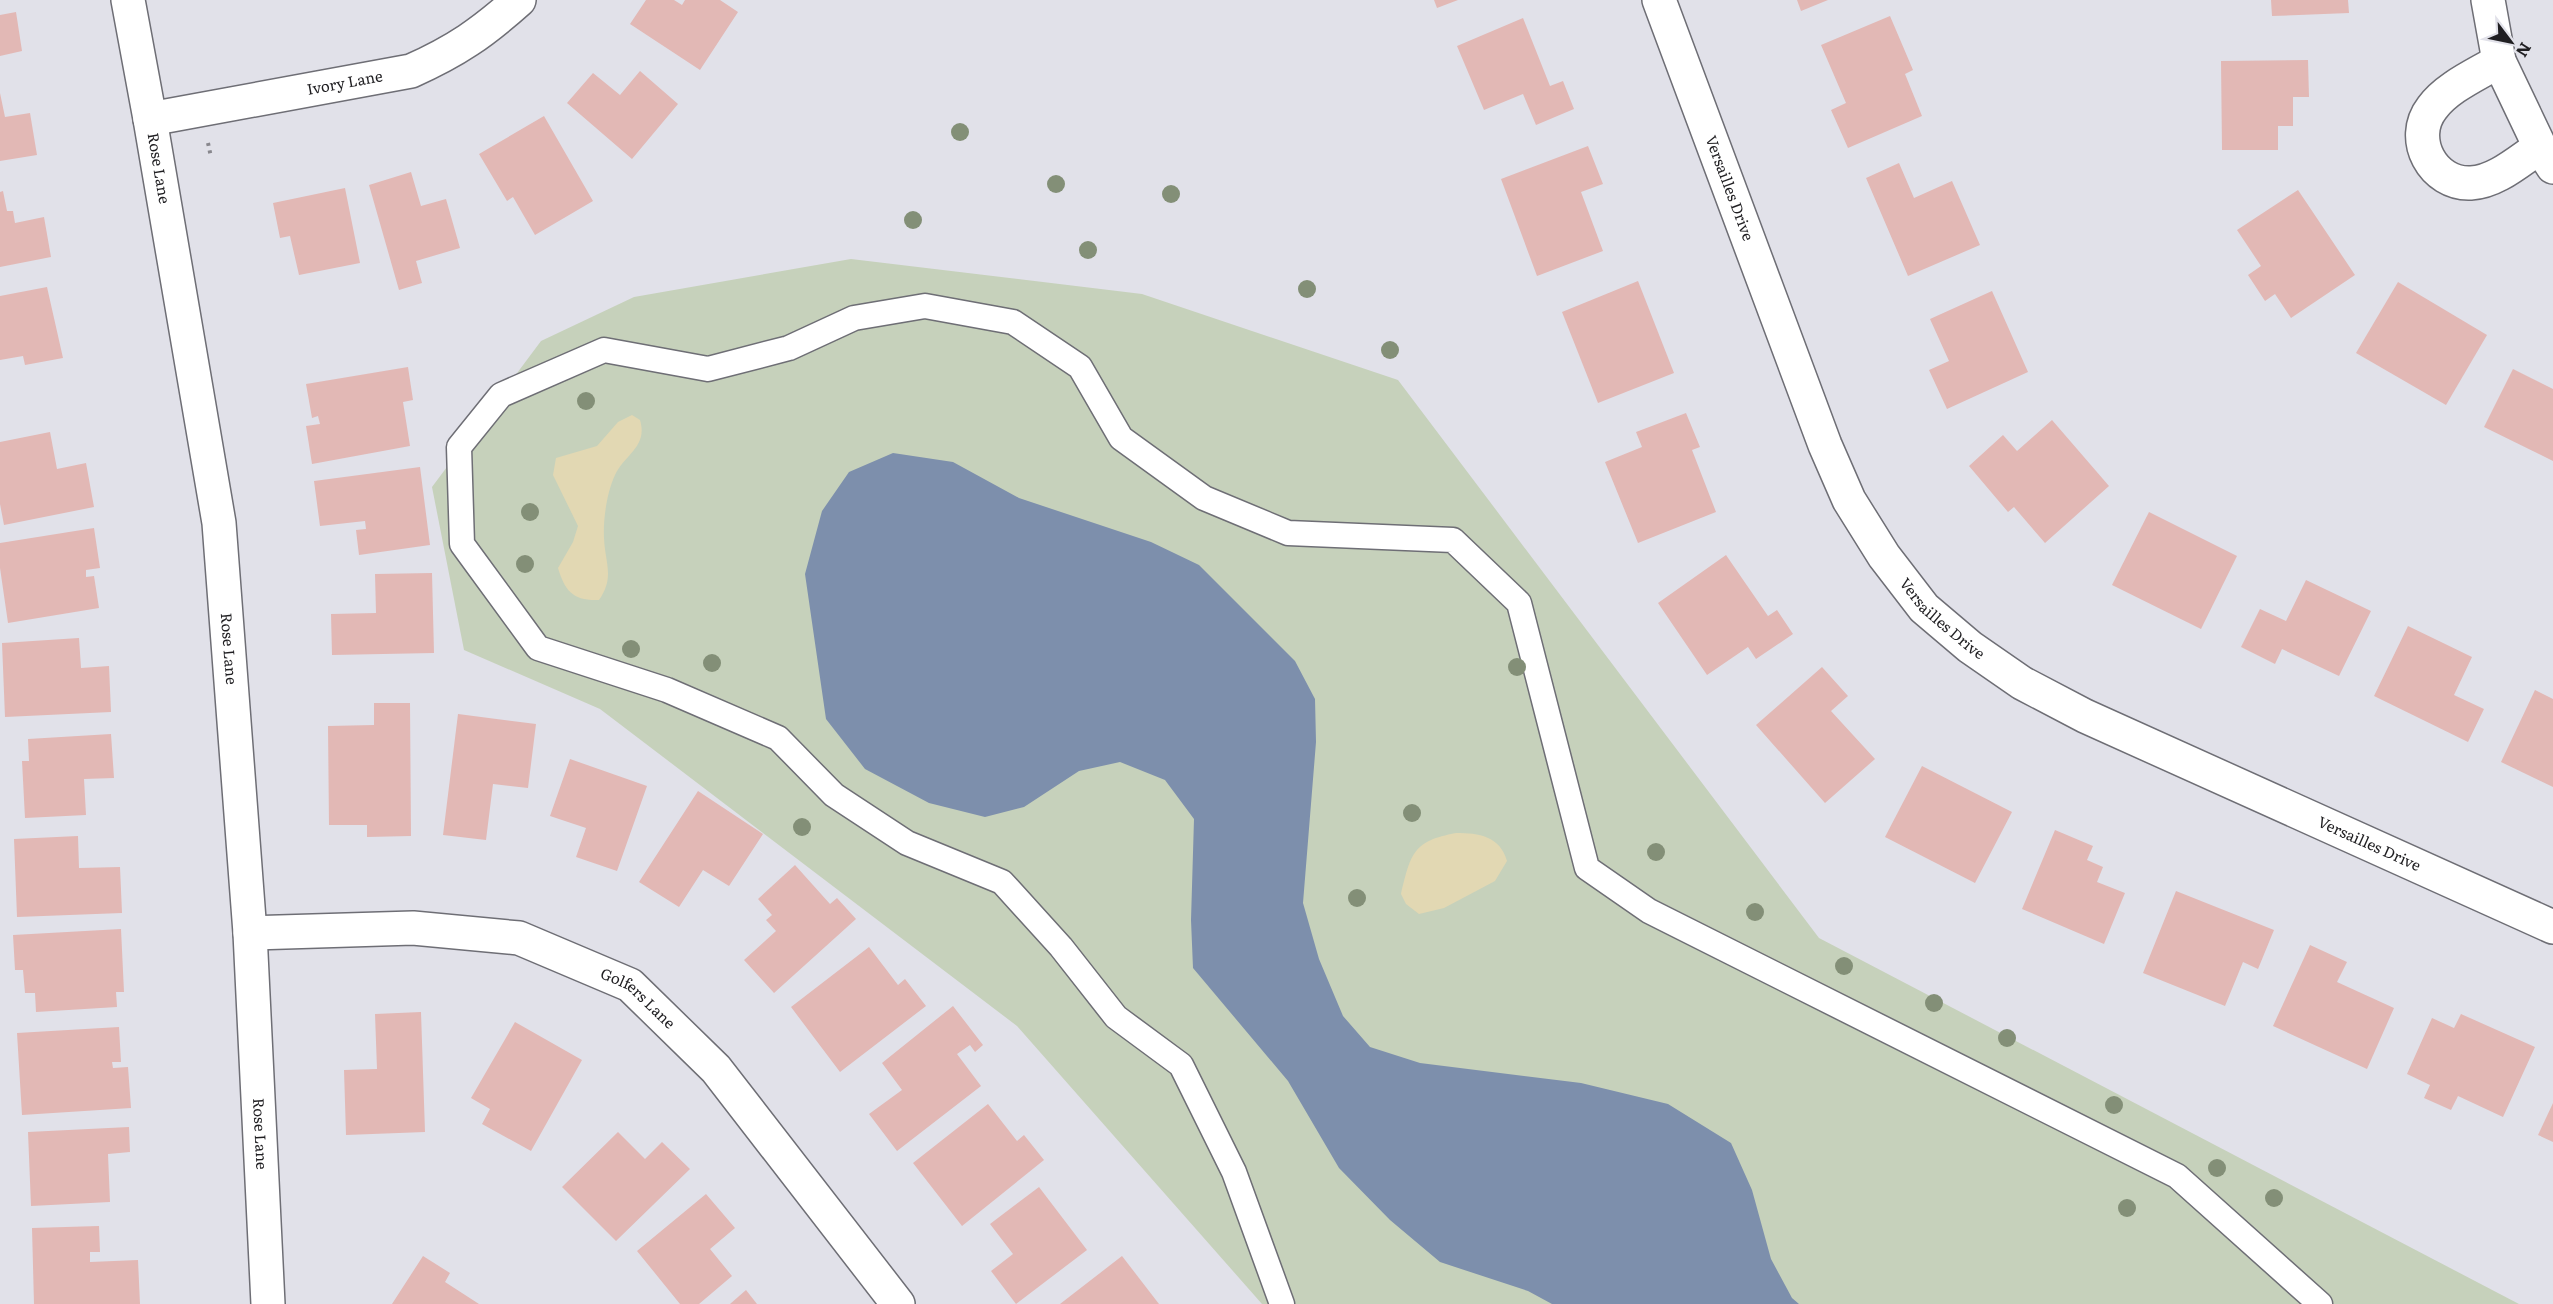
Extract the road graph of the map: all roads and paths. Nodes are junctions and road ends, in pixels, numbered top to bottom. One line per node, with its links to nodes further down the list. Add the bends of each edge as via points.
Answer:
1 (128, 0): 6 (street, Rose Lane)
2 (519, 0): 6 (street, Ivory Lane, via 484,31 411,71)
3 (1659, 0): 8 (street, Versailles Drive, via 1825,445 1849,500 1924,608 1970,647 2022,683 2085,716)
4 (2488, 0): 5 (street)
5 (2499, 61): 7 (street); 7 (street, via 2431,108 2421,130 2422,146 2431,162 2450,179 2471,183)
6 (150, 119): 9 (street, Rose Lane, via 219,523)
7 (2547, 157)
8 (2553, 927)
9 (250, 933): 10 (street, Rose Lane); 11 (street, Golfers Lane, via 413,928 519,938 630,985 716,1069)
10 (268, 1304)
11 (897, 1304)
12 (1282, 1304): 13 (lane, via 1234,1172 1182,1065 1116,1017 1002,882 907,843 834,795 778,738 667,690 538,648 462,544 459,447 501,395 604,350 708,369 789,348 854,318 925,306 1013,322 1080,367 1121,438 1204,498 1288,532 1453,540 1519,603 1587,868 1649,910 2176,1176)
13 (2320, 1304)

